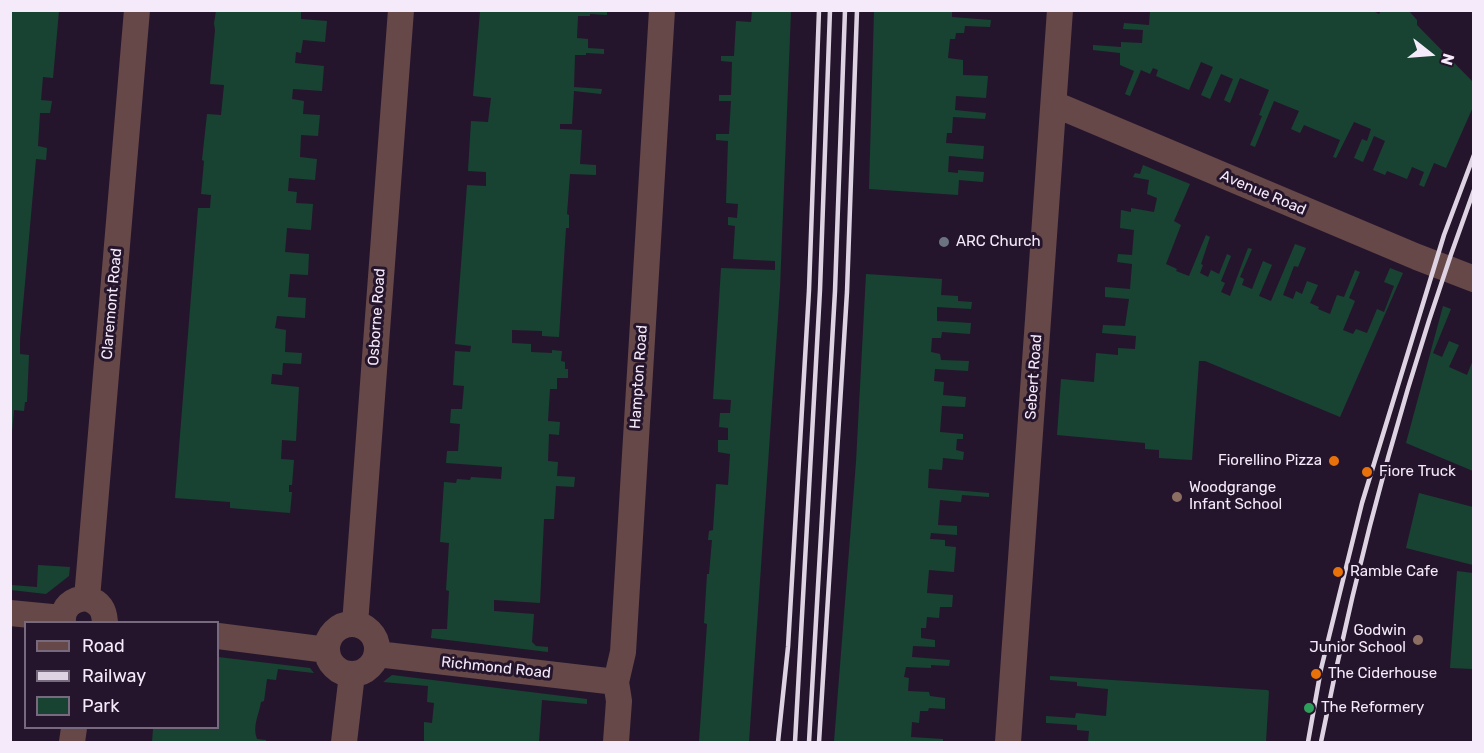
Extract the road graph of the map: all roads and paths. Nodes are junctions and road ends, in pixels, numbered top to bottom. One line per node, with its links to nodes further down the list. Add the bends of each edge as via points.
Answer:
1 (137, 10): 7 (street, Claremont Road)
2 (400, 10): 11 (street, Osborne Road)
3 (662, 10): 16 (street, Hampton Road, via 622,652)
4 (1060, 10): 5 (street, Sebert Road)
5 (1054, 104): 6 (street, Avenue Road); 19 (street, Sebert Road)
6 (1473, 279)
7 (87, 598): 9 (street, via 66,607); 10 (street, via 100,605)
8 (10, 613): 9 (street)
9 (62, 620)
10 (105, 621)
11 (356, 624): 13 (street, via 332,634); 14 (street, via 375,637)
12 (219, 636): 13 (street)
13 (327, 650): 15 (street, via 338,670)
14 (377, 654): 15 (street, via 369,669); 16 (street, Richmond Road)
15 (352, 674): 17 (street)
16 (616, 682): 18 (street, Hampton Road)
17 (344, 742)
18 (616, 742)
19 (1008, 742)

